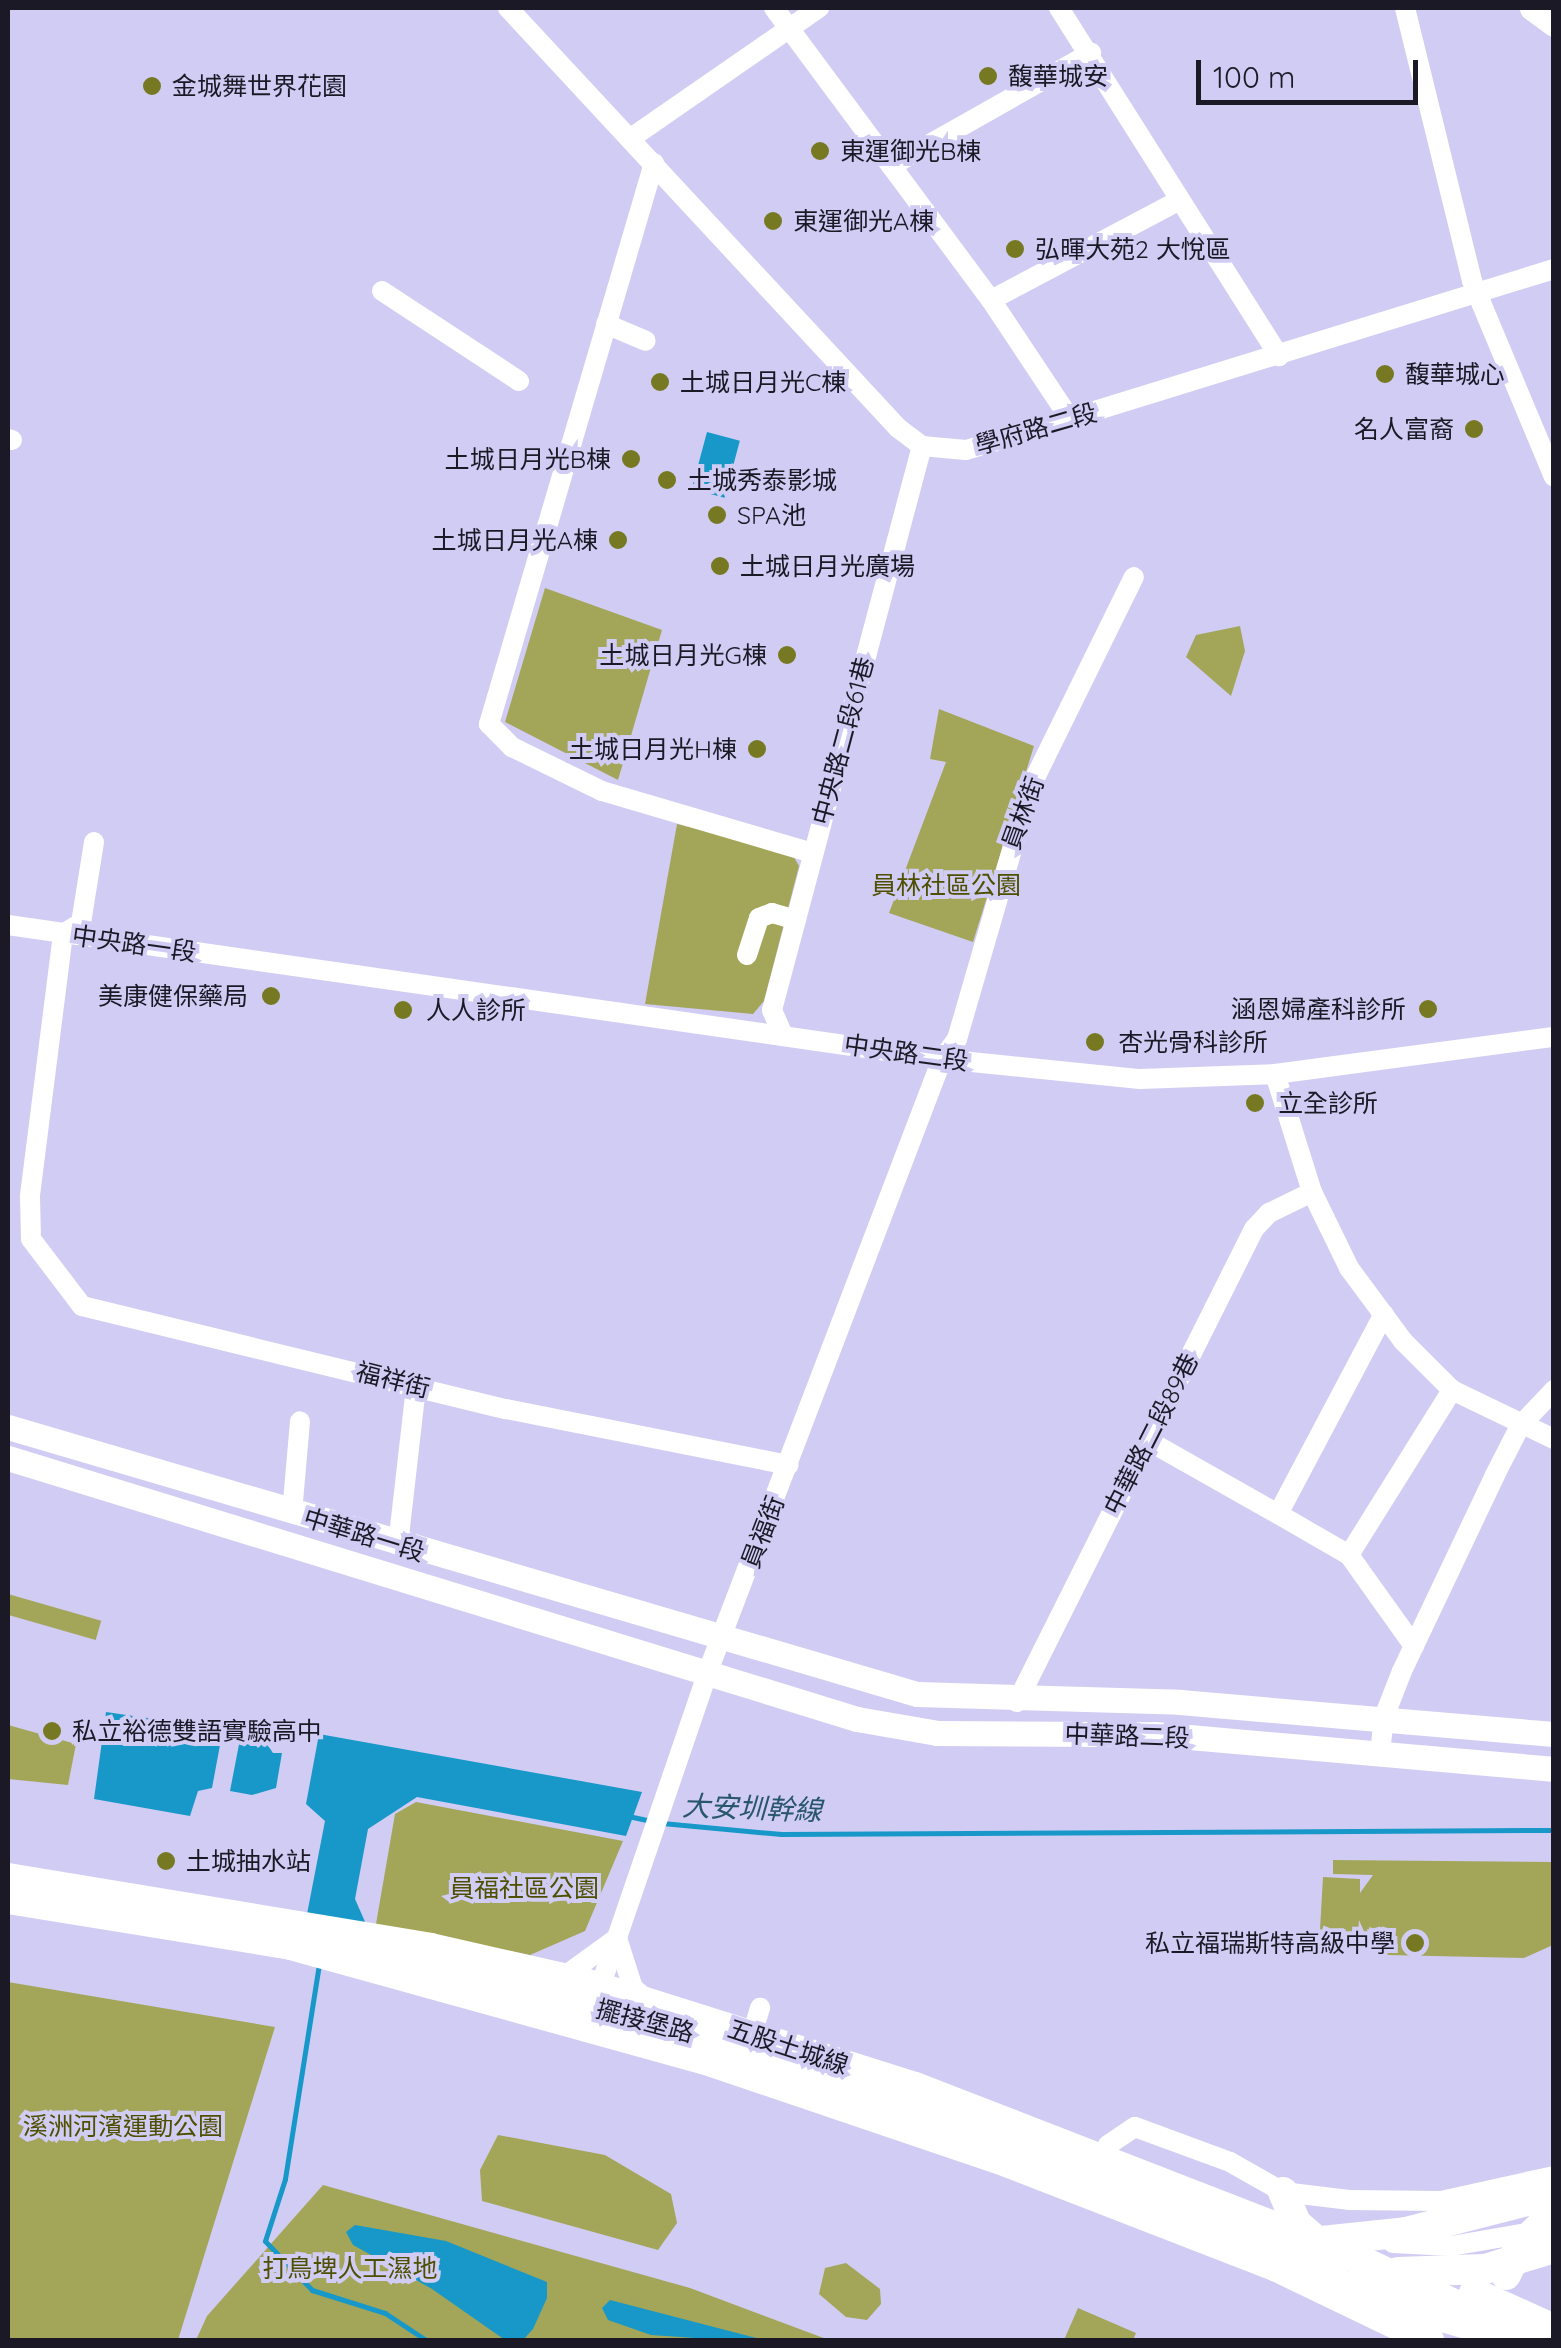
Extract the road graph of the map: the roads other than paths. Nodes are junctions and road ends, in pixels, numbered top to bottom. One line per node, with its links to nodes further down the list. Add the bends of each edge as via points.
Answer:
1 (508, 8): 10 (street)
2 (774, 8): 8 (street)
3 (819, 8): 8 (street)
4 (1059, 8): 9 (street)
5 (1532, 8): 7 (main road)
6 (1400, 10): 16 (street)
7 (1554, 24)
8 (790, 27): 10 (street); 12 (street)
9 (1090, 53): 12 (street); 13 (street)
10 (631, 138): 11 (street)
11 (654, 163): 18 (street); 23 (street, via 898,428)
12 (891, 166): 17 (street)
13 (1180, 200): 17 (street); 20 (street)
14 (1554, 269): 16 (street, 學府路二段)
15 (382, 290): 21 (street)
16 (1478, 294): 20 (street, 學府路二段); 24 (street)
17 (991, 300): 22 (street)
18 (606, 324): 19 (street); 27 (street, via 489,724 496,737 631,802)
19 (646, 341)
20 (1279, 356): 22 (street, 學府路二段)
21 (518, 380)
22 (1070, 419): 23 (street, 學府路二段, via 966,450)
23 (922, 446): 27 (street, 中央路二段61巷)
24 (1554, 476)
25 (1134, 576): 35 (street, 員林街, via 1030,788 957,1039)
26 (94, 842): 30 (street, via 81,923)
27 (813, 853): 28 (street, 中央路二段61巷)
28 (796, 920): 31 (street, via 772,913 759,918); 33 (street, 中央路二段61巷, via 772,1010)
29 (8, 924): 30 (street, 中央路一段)
30 (64, 934): 32 (street, 中央路一段); 39 (street, 福祥街, via 30,1239 82,1306)
31 (747, 955)
32 (260, 961): 33 (street, 中央路二段)
33 (783, 1035): 35 (street, 中央路二段)
34 (1554, 1037): 36 (street, 中央路二段)
35 (942, 1059): 36 (street, 中央路二段, via 1140,1079); 48 (street, 員福街)
36 (1275, 1074): 37 (street)
37 (1312, 1192): 38 (street, via 1349,1268); 46 (street, 中華路二段89巷, via 1269,1213 1254,1229)
38 (1384, 1314): 40 (street); 50 (street)
39 (416, 1386): 48 (street, 福祥街); 51 (street)
40 (1452, 1390): 43 (street); 52 (street)
41 (1554, 1390): 43 (street)
42 (300, 1422): 49 (street)
43 (1520, 1426): 45 (street); 54 (street)
44 (8, 1427): 49 (main road, 中華路一段)
45 (1554, 1439)
46 (1147, 1440): 50 (street); 56 (street, 中華路二段89巷)
47 (8, 1458): 55 (main road, 中華路一段)
48 (788, 1466): 53 (street, 員福街)
49 (292, 1513): 51 (main road, 中華路一段)
50 (1278, 1514): 52 (street)
51 (398, 1545): 53 (main road, 中華路一段)
52 (1349, 1556): 54 (street)
53 (721, 1641): 55 (street, 員福街); 56 (main road, 中華路二段, via 917,1694)
54 (1414, 1646): 57 (street)
55 (707, 1674): 59 (main road, 中華路二段, via 857,1719 937,1733 1155,1734); 63 (street, 員福街)
56 (1017, 1702): 57 (main road, 中華路二段, via 1180,1702)
57 (1384, 1717): 58 (main road, 中華路二段); 59 (street)
58 (1554, 1734)
59 (1380, 1754): 60 (main road, 中華路二段)
60 (1554, 1769)
61 (8, 1882): 64 (highway, 五股土城線); 66 (street, 擺接堡路, via 310,1938)
62 (8, 1899): 65 (highway, 五股土城線, via 291,1946)
63 (616, 1938): 66 (street, via 583,1966); 68 (street, 員福街); 69 (street, via 633,1988)
64 (430, 1948): 68 (highway); 71 (highway, 五股土城線, via 586,1983 915,2087)
65 (428, 1981): 68 (highway); 79 (highway, 五股土城線, via 712,2062 996,2158)
66 (530, 1991): 68 (street, 擺接堡路)
67 (760, 2008): 70 (street)
68 (600, 2009): 69 (street, 擺接堡路); 77 (highway, via 1044,2153)
69 (676, 2028): 70 (street, 擺接堡路)
70 (747, 2051): 71 (street, 擺接堡路)
71 (1105, 2171): 74 (street, via 1108,2145 1135,2127 1205,2153); 79 (street, 擺接堡路); 80 (highway, 五股土城線, via 1348,2255); 82 (highway)
72 (1554, 2176): 74 (street, via 1413,2203)
73 (1554, 2194): 77 (highway, via 1340,2242)
74 (1285, 2199): 76 (street, via 1330,2230 1378,2242 1450,2246); 80 (highway, via 1321,2245)
75 (1554, 2213): 80 (highway, via 1508,2266 1506,2310)
76 (1554, 2225)
77 (1247, 2232): 78 (highway, via 1306,2257 1377,2272 1436,2274)
78 (1548, 2253)
79 (1437, 2332): 81 (street, 擺接堡路); 83 (street, 擺接堡路)
80 (1534, 2332)
81 (1473, 2340)
82 (1490, 2340)
83 (1505, 2340)

